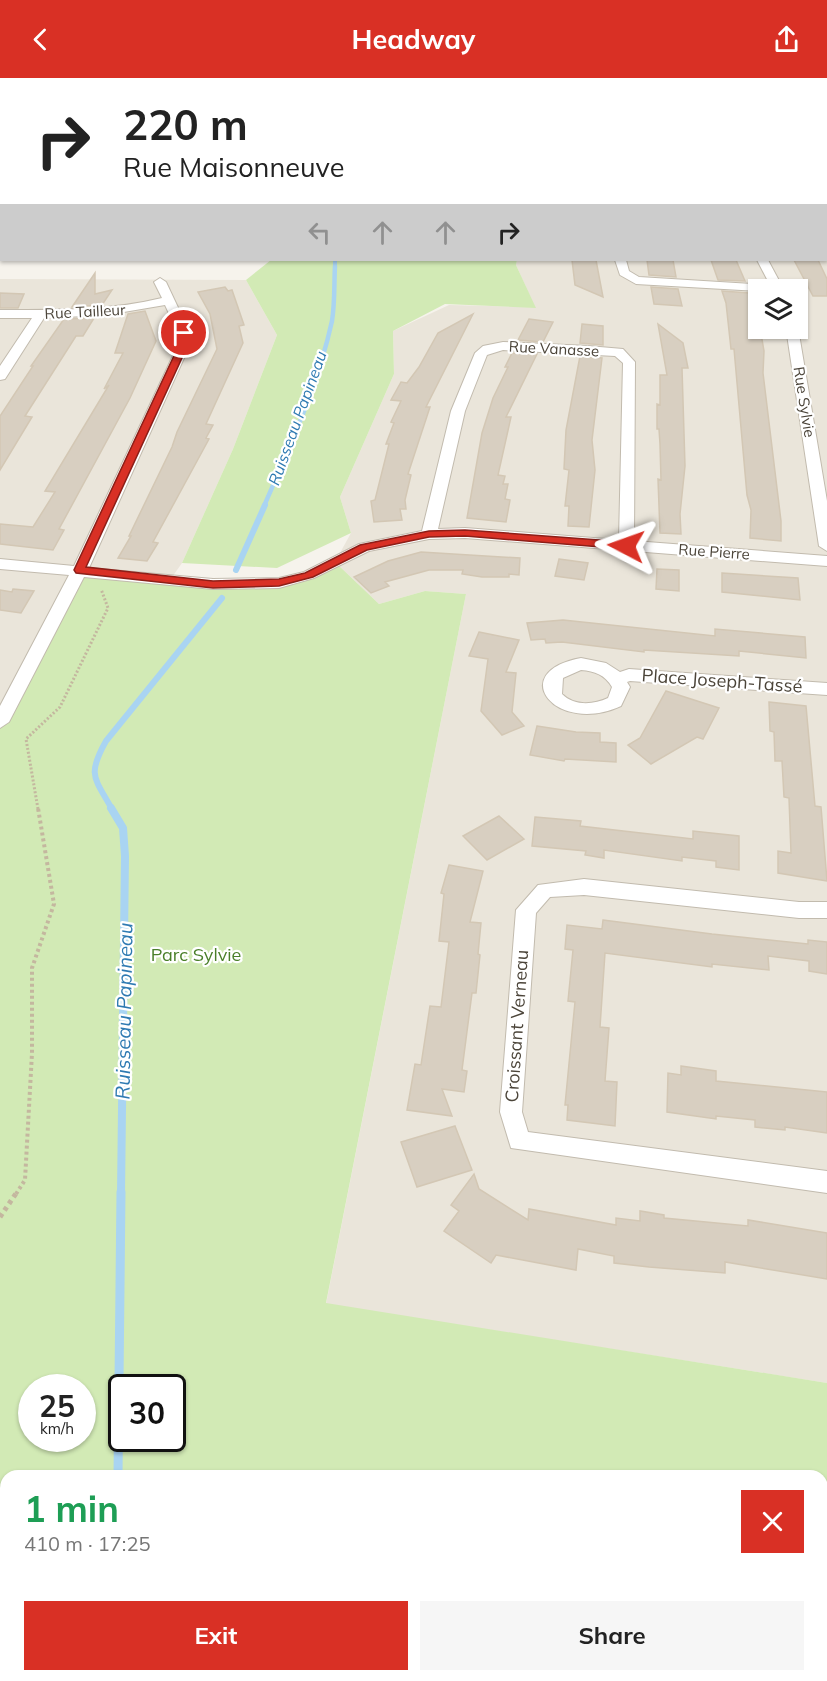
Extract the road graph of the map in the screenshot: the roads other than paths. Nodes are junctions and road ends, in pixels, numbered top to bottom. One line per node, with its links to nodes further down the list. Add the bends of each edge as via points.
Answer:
1 (621, 261): 5 (street, via 624,273 636,280)
2 (764, 261): 3 (street)
3 (773, 279)
4 (160, 282): 6 (street)
5 (748, 287)
6 (169, 300): 8 (street, Rue Tailleur, via 121,311); 16 (street, via 184,333 183,347)
7 (0, 314): 8 (street, Rue Tailleur)
8 (40, 314): 10 (street)
9 (794, 339): 13 (street, Rue Sylvie)
10 (0, 376)
11 (429, 534): 12 (street, Rue Pierre, via 465,533); 12 (street, Rue Vanasse, via 458,411 482,353 503,346 588,350 619,352 629,362); 16 (street, Rue Pierre, via 364,547 309,575 279,582 213,584)
12 (626, 546): 14 (street, Rue Pierre)
13 (827, 546)
14 (827, 561)
15 (0, 564): 16 (street, Rue Pierre)
16 (87, 571): 19 (street)
17 (618, 679): 18 (street, Place Joseph-Tassé, via 628,675)
18 (827, 689)
19 (2, 713)
20 (827, 910): 21 (street, Croissant Verneau, via 584,887 544,890 526,910 511,1112 519,1141)
21 (827, 1182)

